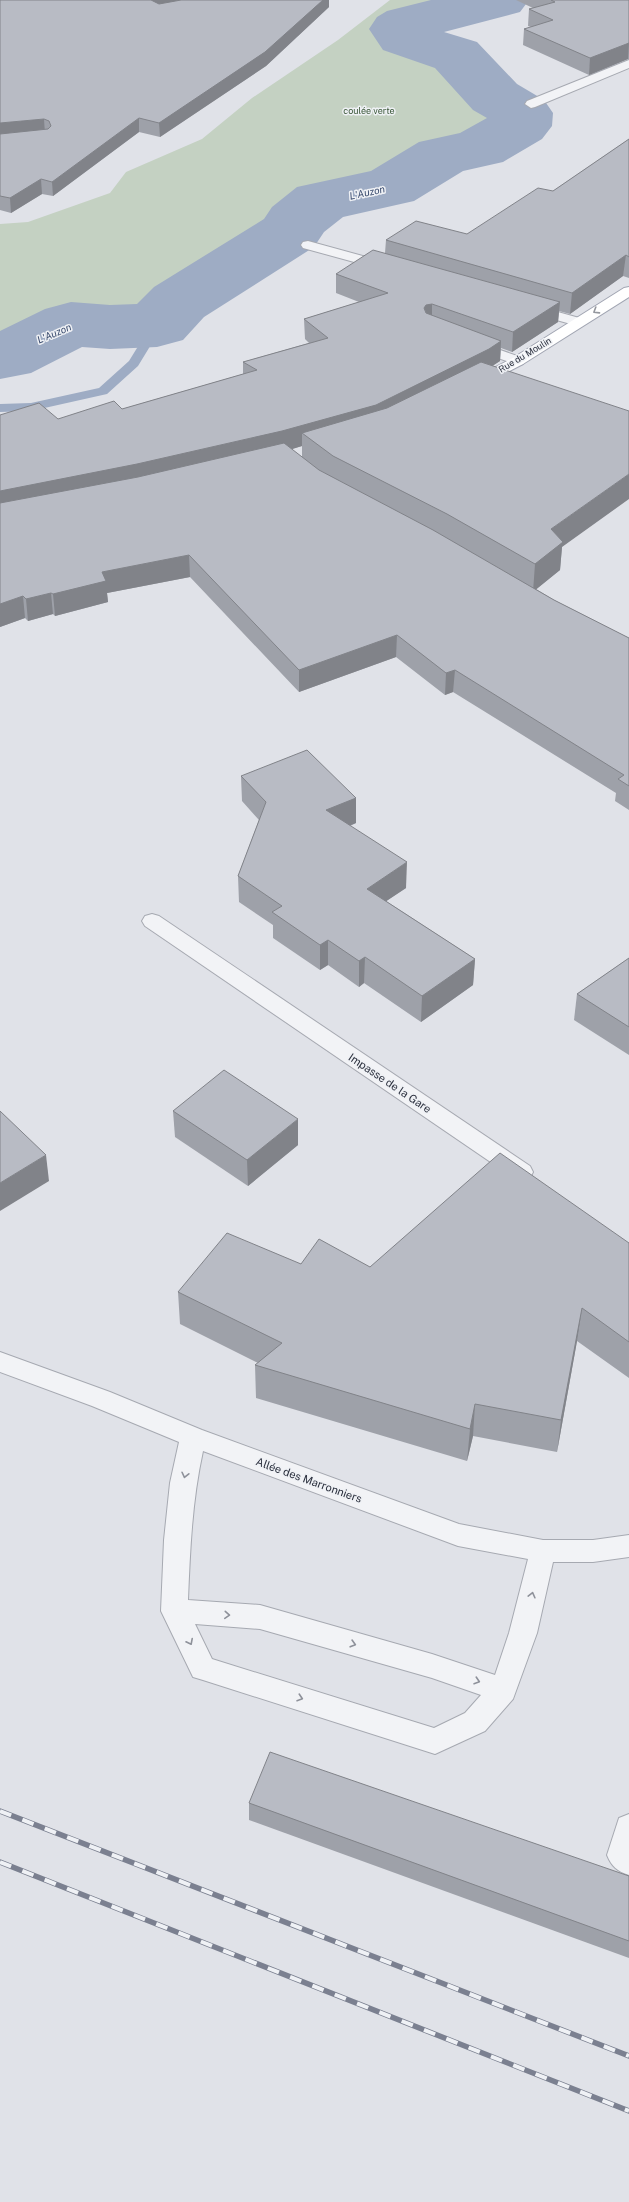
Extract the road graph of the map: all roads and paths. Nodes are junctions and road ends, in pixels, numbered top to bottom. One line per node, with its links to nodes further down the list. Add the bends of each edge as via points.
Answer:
1 (629, 64): 2 (street)
2 (531, 104)
3 (308, 244): 4 (street)
4 (398, 270)
5 (629, 291): 7 (main road, Rue du Moulin, one-way to 7)
6 (518, 305): 7 (street)
7 (578, 322): 9 (main road, Rue du Moulin)
8 (460, 340): 9 (street)
9 (518, 361): 10 (main road, Rue du Moulin)
10 (463, 389)
11 (152, 920): 12 (street, Impasse de la Gare)
12 (538, 1182)
13 (0, 1362): 14 (street, Allée des Marronniers, via 101,1399)
14 (193, 1437): 16 (street, Allée des Marronniers, via 458,1535); 17 (street, one-way to 17, via 183,1483)
15 (629, 1546): 16 (street, Allée des Marronniers, via 593,1551)
16 (543, 1551): 18 (street, one-way to 16, via 523,1633)
17 (174, 1611): 18 (street, one-way to 18, via 260,1617 432,1666); 18 (street, one-way to 18, via 203,1668 435,1741 476,1722)
18 (503, 1690)
19 (629, 1828): 20 (street, via 622,1855)
20 (629, 1860)

